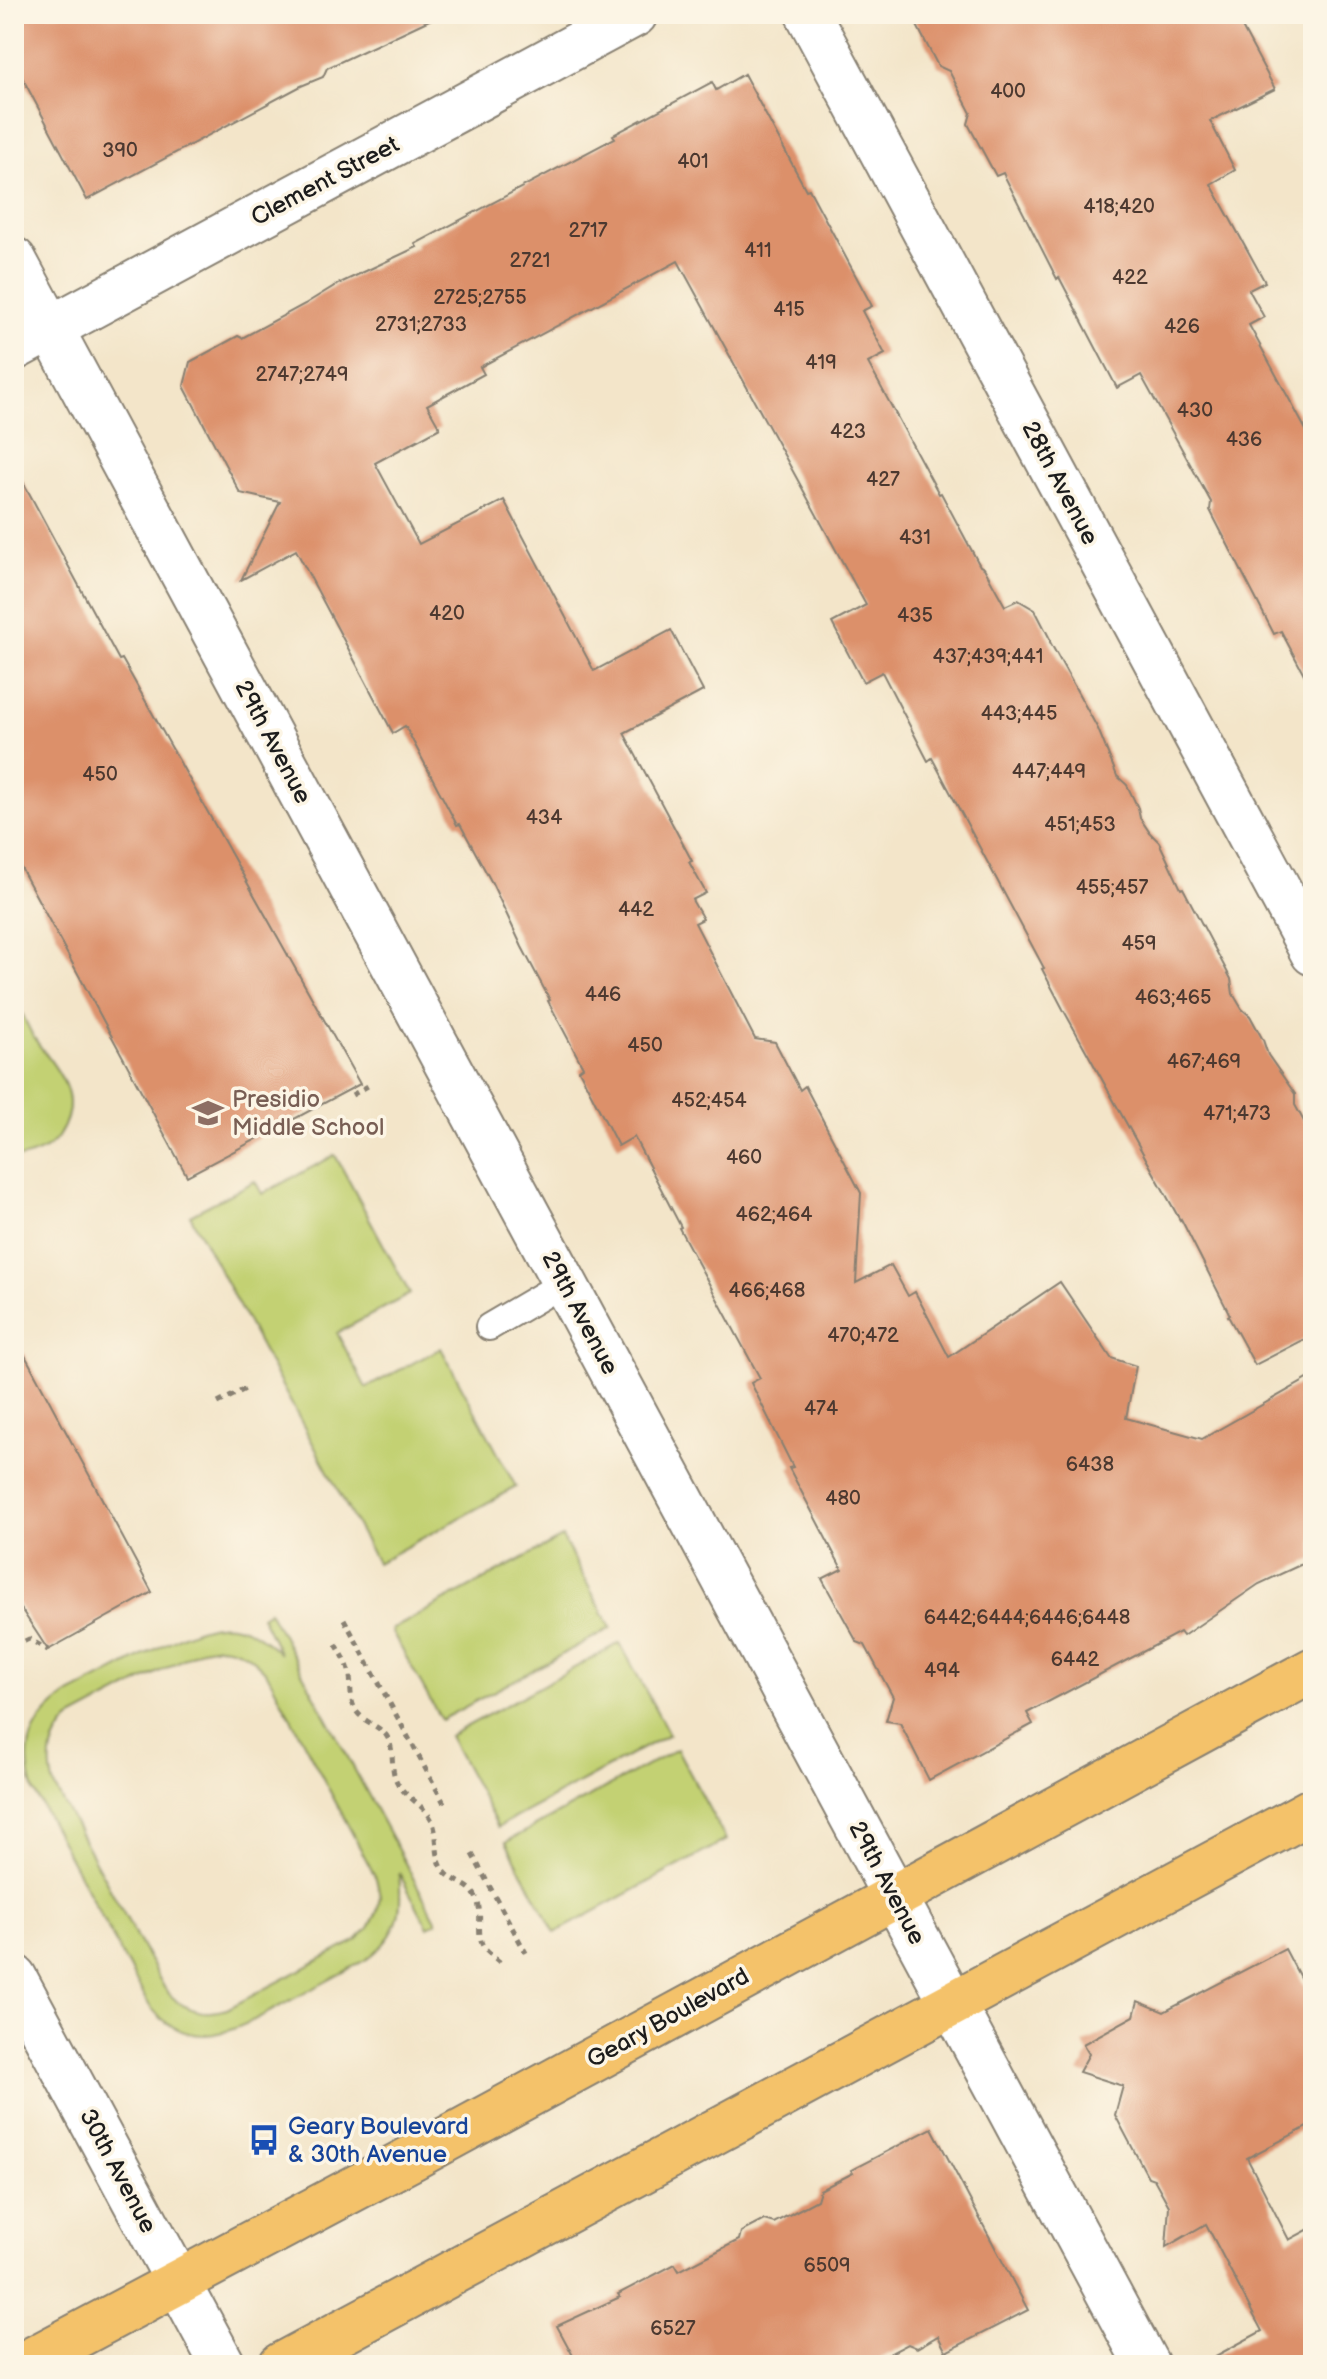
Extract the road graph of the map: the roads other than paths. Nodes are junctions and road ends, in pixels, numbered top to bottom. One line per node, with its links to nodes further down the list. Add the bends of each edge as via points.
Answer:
1 (635, 14): 4 (street, Clement Street)
2 (808, 14): 5 (street, 28th Avenue)
3 (14, 260): 4 (street, 29th Avenue)
4 (32, 338): 6 (street, 29th Avenue)
5 (1313, 953)
6 (564, 1283): 7 (lane); 10 (street, 29th Avenue)
7 (489, 1327)
8 (1313, 1670): 10 (main road, Geary Boulevard)
9 (1313, 1810): 12 (main road)
10 (894, 1895): 12 (street, 29th Avenue); 13 (main road, Geary Boulevard)
11 (14, 1977): 13 (street, 30th Avenue)
12 (952, 2004): 16 (main road); 17 (street, 29th Avenue)
13 (178, 2281): 14 (main road, Geary Boulevard); 15 (street, 30th Avenue)
14 (22, 2365)
15 (223, 2365)
16 (281, 2365)
17 (1147, 2365)

